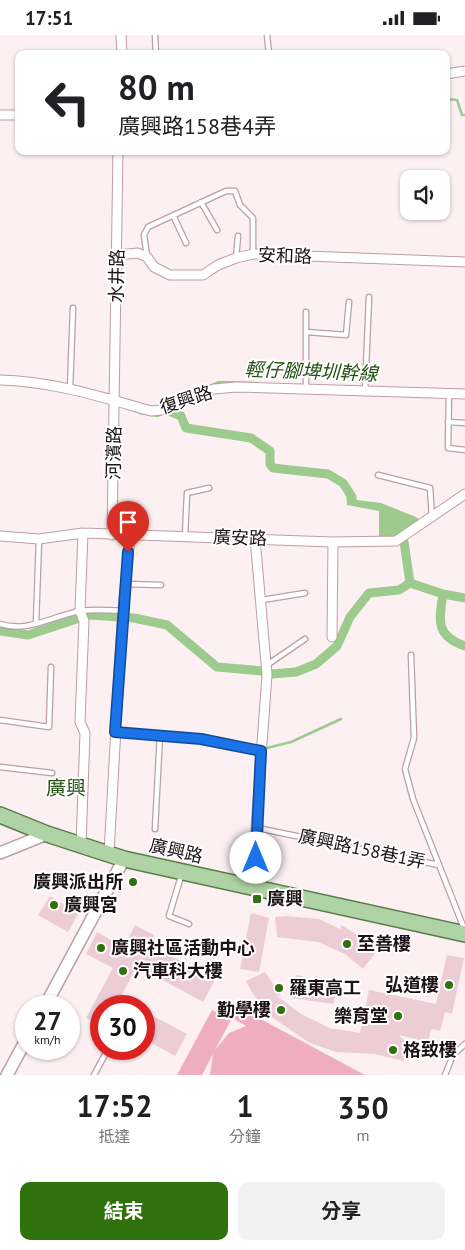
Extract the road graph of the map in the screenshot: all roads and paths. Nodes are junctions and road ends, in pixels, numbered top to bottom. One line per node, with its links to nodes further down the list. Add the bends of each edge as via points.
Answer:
1 (121, 35): 4 (street)
2 (155, 35): 5 (lane)
3 (267, 35): 6 (lane)
4 (122, 50)
5 (156, 50)
6 (269, 50)
7 (465, 71): 8 (street)
8 (450, 73)
9 (0, 115): 10 (street)
10 (15, 115)
11 (118, 155): 18 (street, 水井路)
12 (201, 202): 13 (lane); 14 (lane); 17 (lane, via 226,191 235,191 240,205 253,219)
13 (173, 215): 16 (lane); 19 (lane, via 148,227 144,235)
14 (217, 231)
15 (238, 236): 20 (lane)
16 (186, 243)
17 (253, 254): 20 (street, 安和路); 21 (street, 安和路)
18 (118, 255): 19 (street, via 138,253); 33 (street, 水井路)
19 (147, 257): 20 (street, 安和路, via 154,267 170,275 203,275)
20 (236, 257)
21 (465, 261)
22 (369, 297): 30 (lane)
23 (348, 303): 26 (lane, via 346,335)
24 (73, 308): 28 (lane)
25 (306, 312): 26 (lane)
26 (306, 332): 29 (lane)
27 (0, 380): 28 (street, 復興路)
28 (70, 389): 33 (street, 復興路)
29 (306, 389): 30 (street, 復興路); 33 (street, 復興路, via 214,389 151,411)
30 (365, 391): 31 (street, 復興路)
31 (449, 393): 32 (street, 復興路); 34 (lane)
32 (465, 394)
33 (115, 401): 42 (street, 河濱路)
34 (448, 422): 35 (lane); 36 (lane, via 448,448)
35 (465, 423)
36 (465, 450)
37 (378, 475): 40 (lane, via 430,488)
38 (209, 488): 45 (lane, via 187,493)
39 (465, 493): 40 (street, 廣安路)
40 (432, 518): 48 (street, 廣安路, via 396,541)
41 (84, 533): 42 (street, 廣安路); 46 (street, 廣安路); 53 (street)
42 (112, 535): 43 (street, 廣安路)
43 (130, 535): 45 (street, 廣安路); 49 (street)
44 (0, 536): 46 (street, 廣安路)
45 (185, 537): 47 (street, 廣安路)
46 (39, 539): 56 (lane)
47 (255, 539): 48 (street, 廣安路); 52 (street)
48 (333, 542): 57 (street)
49 (125, 584): 50 (lane); 54 (street)
50 (161, 585)
51 (305, 593): 52 (lane)
52 (262, 600): 60 (street)
53 (80, 611): 54 (lane); 56 (lane); 72 (street, via 84,621 80,722 85,733)
54 (123, 611): 63 (street)
55 (0, 625): 56 (lane, via 11,628)
56 (36, 625)
57 (332, 637)
58 (305, 639): 60 (lane)
59 (412, 655): 76 (lane, via 414,738 405,769)
60 (267, 665): 65 (street)
61 (51, 667): 62 (lane, via 49,727)
62 (0, 720)
63 (115, 732): 64 (lane); 74 (street)
64 (160, 735): 65 (lane); 70 (lane)
65 (261, 751): 69 (street)
66 (0, 767): 67 (lane)
67 (52, 773)
68 (0, 815): 71 (main road, 廣興路)
69 (256, 827): 76 (lane, 廣興路158巷1弄); 78 (street)
70 (155, 829)
71 (47, 835): 72 (main road, 廣興路); 73 (street)
72 (81, 845): 74 (main road, 廣興路)
73 (0, 853)
74 (109, 853): 75 (main road, 廣興路)
75 (124, 859): 77 (main road, 廣興路); 81 (street)
76 (439, 865): 80 (lane)
77 (182, 872): 78 (main road, 廣興路); 79 (lane, via 169,916)
78 (255, 888): 80 (main road, 廣興路)
79 (189, 924)
80 (465, 933)
81 (51, 995)
82 (465, 1044): 87 (lane, via 453,1055)
83 (15, 1060): 85 (street)
84 (102, 1060): 86 (lane)
85 (7, 1075)
86 (94, 1075)
87 (445, 1075)

